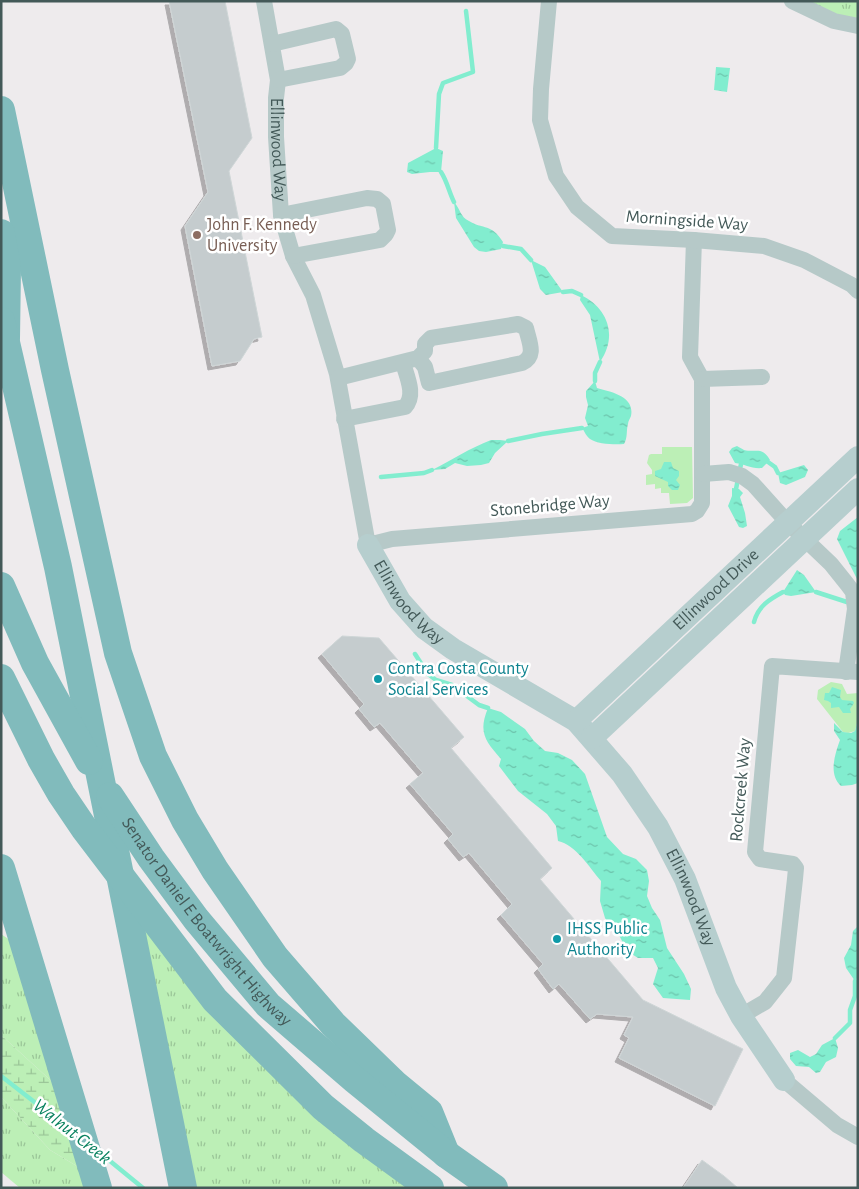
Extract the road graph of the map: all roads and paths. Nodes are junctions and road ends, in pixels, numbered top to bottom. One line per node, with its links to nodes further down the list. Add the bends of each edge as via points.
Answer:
1 (264, 1): 5 (street, Ellinwood Way)
2 (549, 1): 10 (street, Morningside Way, via 540,120 556,176 577,207 612,236)
3 (792, 1): 4 (street, via 834,21)
4 (858, 26)
5 (272, 44): 6 (street, Ellinwood Way); 6 (street, via 336,29 342,34 348,59 340,68)
6 (278, 80): 8 (street, Ellinwood Way, via 276,127)
7 (1, 110): 34 (highway, via 118,654 153,756 184,820 275,957 333,1024 429,1112)
8 (281, 215): 11 (street, Ellinwood Way); 11 (street, via 367,198 377,199 383,204 388,230 380,240)
9 (1, 233): 13 (highway, via 8,267)
10 (694, 240): 12 (street, Morningside Way, via 764,246 804,260); 17 (street, Stonebridge Way, via 690,356)
11 (293, 256): 16 (street, Ellinwood Way, via 314,295)
12 (858, 291)
13 (4, 329): 36 (highway, via 58,567)
14 (411, 361): 14 (street, via 424,350 431,338 518,324 526,328 531,355 522,364 428,383 425,366); 16 (street); 18 (street, via 410,395 405,407)
15 (762, 377): 17 (street)
16 (338, 378): 18 (street, Ellinwood Way)
17 (702, 379): 20 (street, Stonebridge Way)
18 (344, 419): 24 (street, Ellinwood Way)
19 (858, 457): 22 (street, Ellinwood Drive)
20 (702, 474): 22 (street, via 729,472 742,476); 24 (street, Stonebridge Way, via 702,503 692,514 392,539)
21 (858, 489): 23 (street, Ellinwood Drive)
22 (788, 523): 23 (street); 28 (street, Ellinwood Drive)
23 (805, 539): 26 (street, via 832,564 853,592); 29 (street, Ellinwood Drive)
24 (368, 546): 28 (street, Ellinwood Way, via 400,601 424,628 452,649)
25 (1, 586): 34 (highway, Senator Daniel E Boatwright Highway, via 35,662 118,810 196,919 268,1005)
26 (852, 672): 31 (street, Rockcreek Way, via 772,666 755,852 760,859 792,864 796,874 784,978 764,1002)
27 (1, 678): 37 (highway, via 61,794 216,1000 323,1107)
28 (576, 721): 29 (street, Ellinwood Way)
29 (592, 738): 31 (street, Ellinwood Way, via 622,774 658,827 686,879 726,988)
30 (1, 868): 35 (highway)
31 (741, 1016): 32 (street, Ellinwood Way)
32 (784, 1080): 33 (street, Ellinwood Way, via 838,1125)
33 (858, 1137)
34 (446, 1154): 38 (highway, Senator Daniel E Boatwright Highway)
35 (98, 1188)
36 (183, 1188)
37 (430, 1188)
38 (494, 1188)

